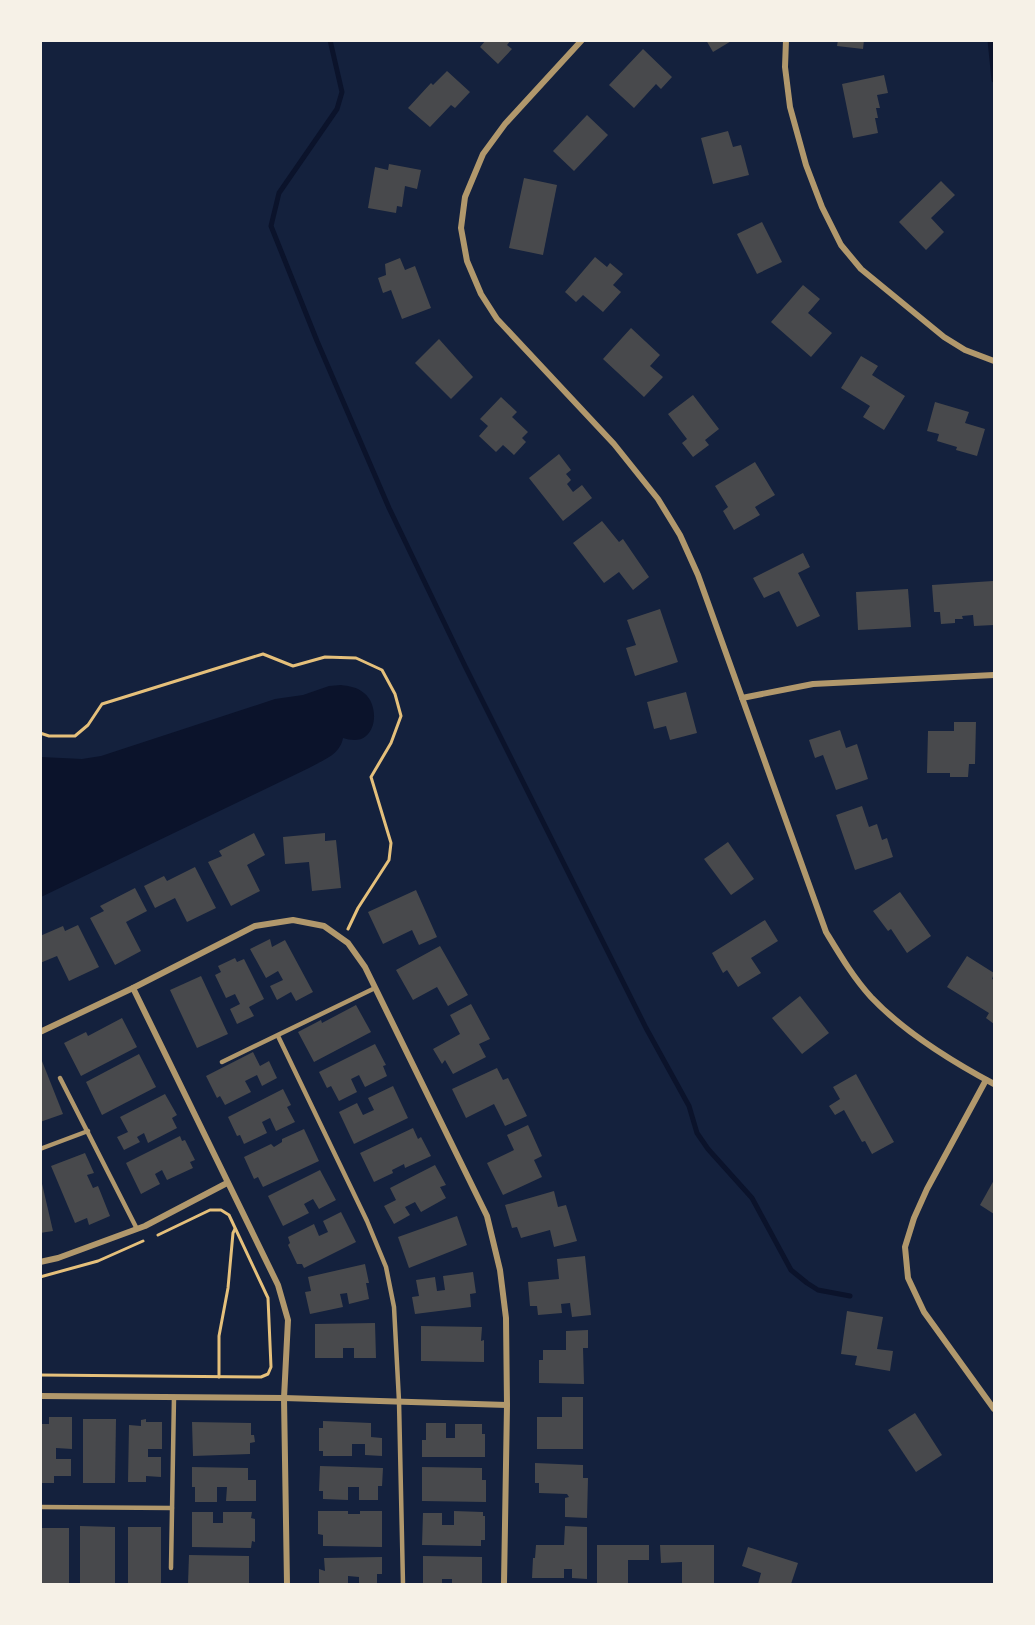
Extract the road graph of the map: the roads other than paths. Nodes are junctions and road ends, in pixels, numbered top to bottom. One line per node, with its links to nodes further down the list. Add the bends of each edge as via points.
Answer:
1 (582, 40): 5 (street, via 505,124 483,154 465,197 461,228 467,261 497,319 615,444 658,499 698,575)
2 (786, 40): 3 (street, via 790,107 806,165 841,245 861,268 944,337)
3 (994, 361)
4 (994, 675): 5 (street, via 813,684)
5 (742, 698): 12 (street, via 826,932 848,968 872,997 910,1031)
6 (133, 988): 7 (street, via 255,926 293,920 324,926 348,944); 8 (street); 16 (street)
7 (375, 988): 9 (lane); 23 (street, via 487,1216 506,1318)
8 (40, 1032)
9 (278, 1036): 10 (lane); 22 (lane, via 386,1268 394,1307)
10 (222, 1062)
11 (60, 1078): 14 (lane)
12 (986, 1080): 13 (street); 24 (street, via 927,1189 905,1247 908,1278 924,1312)
13 (994, 1084)
14 (88, 1131): 15 (lane); 17 (lane)
15 (40, 1149)
16 (227, 1183): 17 (street); 21 (street, via 278,1286 288,1320)
17 (137, 1229): 18 (street)
18 (40, 1262)
19 (40, 1396): 20 (street)
20 (174, 1397): 21 (street); 26 (lane)
21 (284, 1398): 22 (street); 28 (street)
22 (399, 1401): 23 (street); 29 (lane)
23 (507, 1405): 30 (street)
24 (994, 1409)
25 (40, 1507): 26 (lane)
26 (172, 1508): 27 (lane)
27 (171, 1568)
28 (287, 1584)
29 (403, 1584)
30 (504, 1584)

